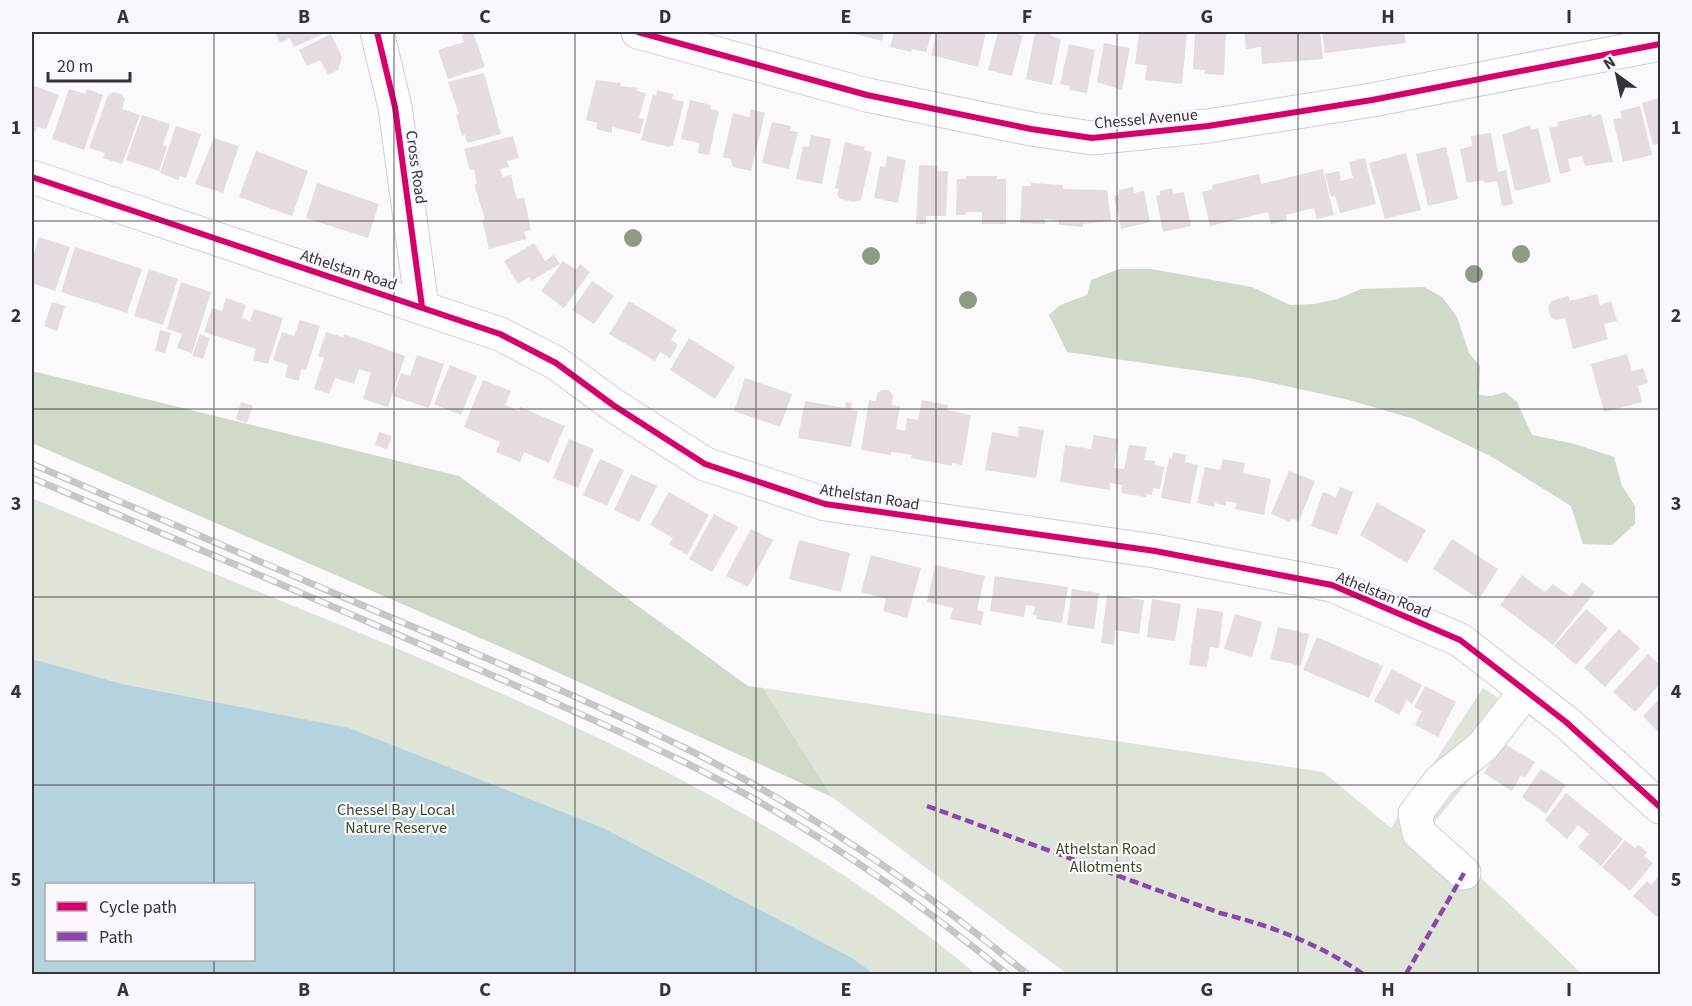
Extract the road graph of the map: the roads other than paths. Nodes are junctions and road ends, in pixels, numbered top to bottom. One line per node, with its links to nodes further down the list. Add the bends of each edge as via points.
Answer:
1 (377, 32): 5 (street, Cross Road, via 395,107)
2 (638, 32): 3 (street, Chessel Avenue, via 867,95 1092,138 1208,126 1360,102)
3 (1660, 44)
4 (32, 177): 5 (street, Athelstan Road)
5 (422, 307): 6 (street, Athelstan Road, via 500,334 556,363 705,464 825,504 1155,551 1332,585 1460,640)
6 (1526, 691): 7 (street, Athelstan Road); 8 (street, via 1483,746 1440,781 1415,814 1419,833)
7 (1660, 807)
8 (1464, 873)

